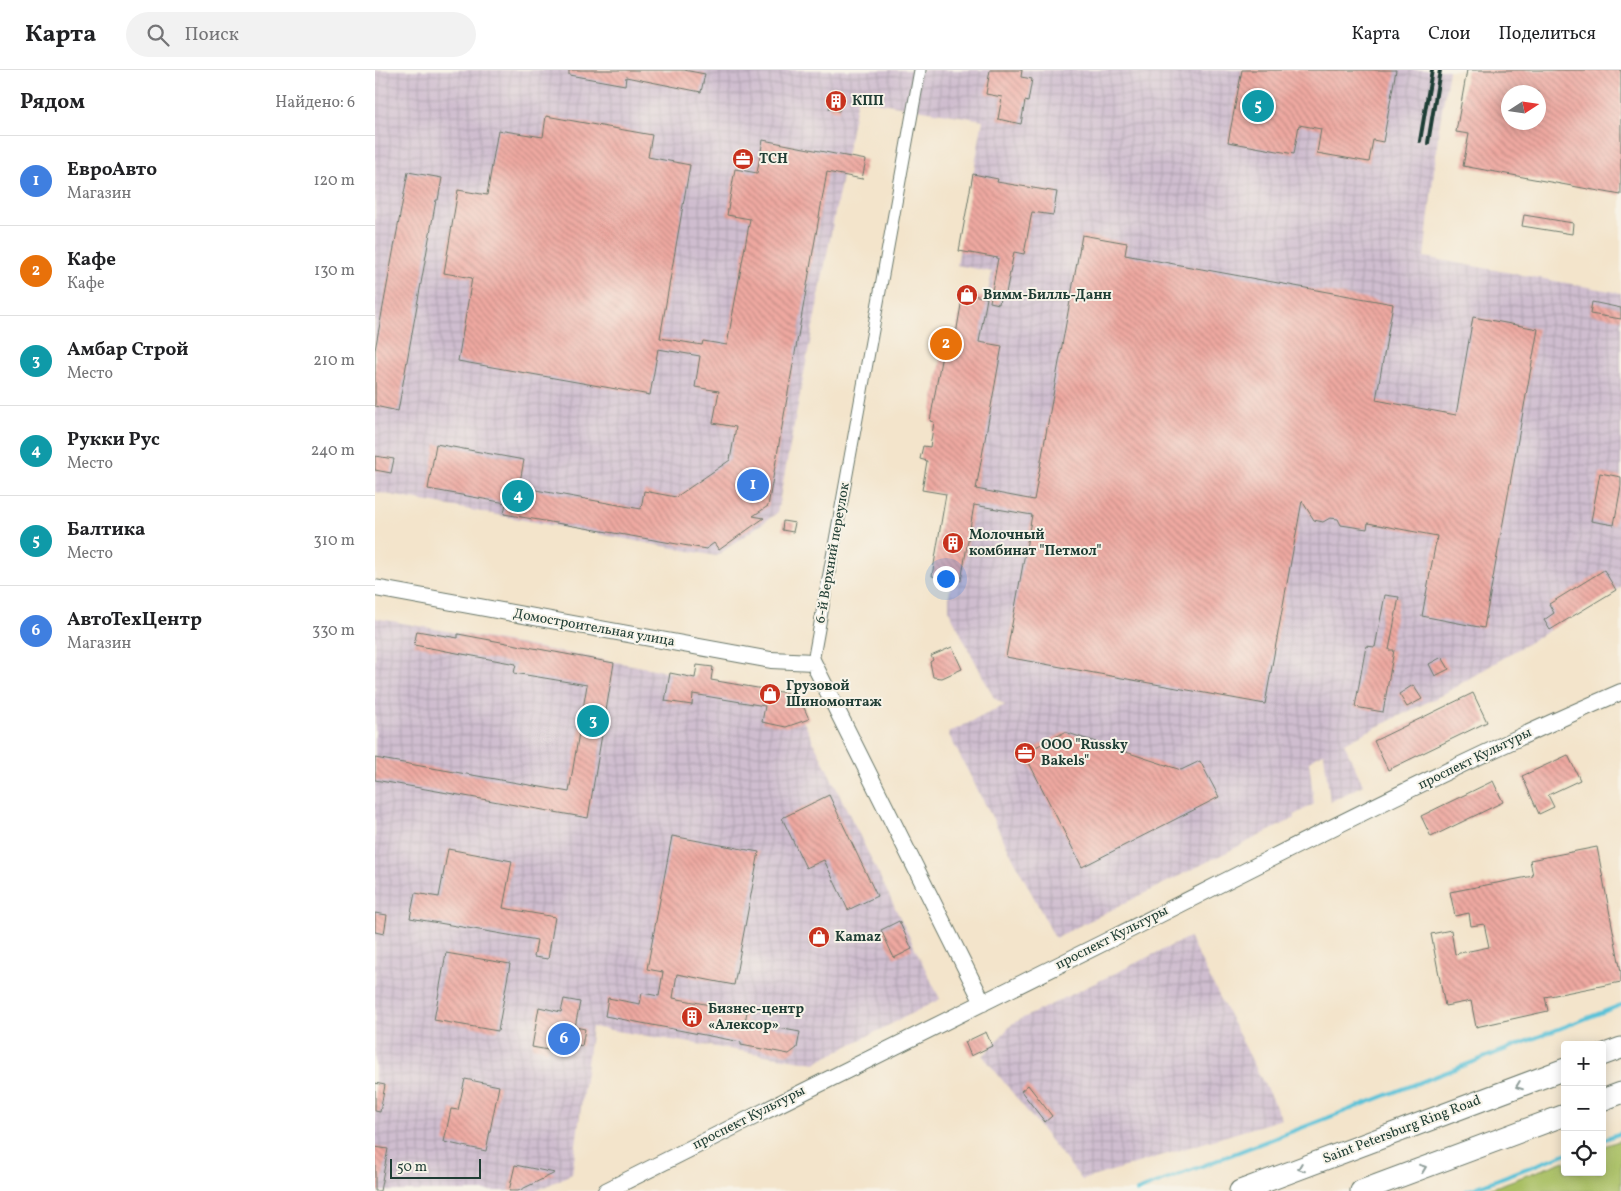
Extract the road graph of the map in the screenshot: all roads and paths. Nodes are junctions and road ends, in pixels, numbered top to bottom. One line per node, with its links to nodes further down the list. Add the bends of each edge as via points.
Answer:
1 (920, 70): 3 (street, 6-й Верхний переулок)
2 (375, 588): 3 (street, Домостроительная улица, via 771,660)
3 (813, 662): 5 (street)
4 (1621, 692): 5 (street, проспект Культуры, via 1533,730)
5 (983, 1003): 12 (street, проспект Культуры)
6 (1621, 1048): 7 (highway)
7 (1606, 1054)
8 (1561, 1071): 13 (highway, Saint Petersburg Ring Road, one-way to 13)
9 (1621, 1094): 10 (highway)
10 (1606, 1099)
11 (1561, 1116): 14 (highway, one-way to 11)
12 (606, 1191)
13 (1240, 1191)
14 (1361, 1191)

